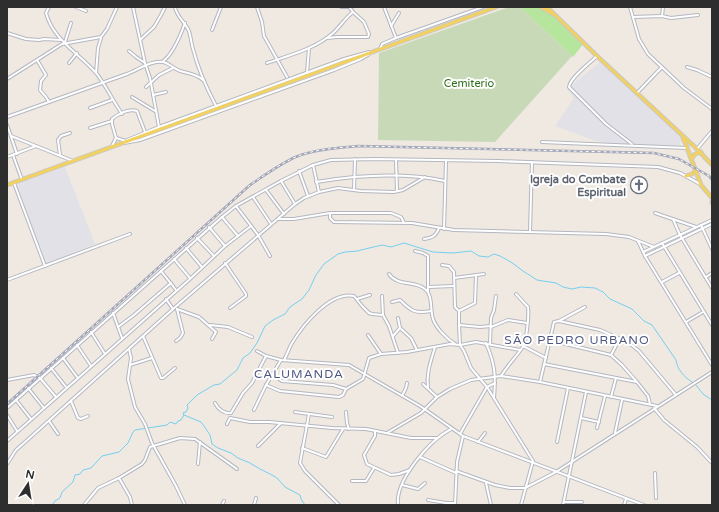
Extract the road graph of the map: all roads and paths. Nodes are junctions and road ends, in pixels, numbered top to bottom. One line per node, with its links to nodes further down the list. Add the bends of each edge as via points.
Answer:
1 (49, 7): 33 (street, via 47,19)
2 (76, 7): 18 (street)
3 (117, 7): 30 (street)
4 (133, 7): 34 (street)
5 (165, 7): 34 (street, via 154,27)
6 (176, 7): 26 (street, via 176,13)
7 (221, 7): 28 (street)
8 (257, 7): 43 (street, via 264,36)
9 (340, 7): 10 (street)
10 (351, 7): 19 (street)
11 (384, 7): 27 (street)
12 (483, 7): 31 (street)
13 (496, 7): 37 (main road)
14 (540, 7): 23 (main road)
15 (547, 7): 23 (main road)
16 (630, 7): 24 (street)
17 (663, 7): 22 (street)
18 (86, 11)
19 (353, 12): 32 (street); 32 (street, via 364,22 368,37)
20 (399, 13): 27 (street)
21 (698, 15): 22 (street, via 671,18)
22 (662, 16): 24 (street)
23 (558, 17): 41 (main road)
24 (633, 17): 48 (street, via 644,49)
25 (71, 23): 35 (street)
26 (185, 23): 44 (street, via 179,38); 56 (street)
27 (391, 26): 31 (street)
28 (212, 30)
29 (7, 33): 33 (street, via 26,39)
30 (101, 37): 35 (street); 51 (street)
31 (396, 38): 37 (street, via 382,44)
32 (324, 39): 36 (street)
33 (62, 40): 35 (street)
34 (140, 40): 47 (street)
35 (65, 43): 40 (street); 42 (street)
36 (309, 48): 43 (street); 52 (street)
37 (380, 49): 39 (main road)
38 (129, 51): 47 (street)
39 (374, 51): 52 (street); 82 (main road)
40 (77, 53): 45 (street); 51 (street)
41 (597, 56): 61 (main road); 84 (street, via 573,79 569,87 606,124)
42 (37, 60): 55 (street); 65 (street, via 46,75 41,81 40,90)
43 (277, 60): 46 (street); 53 (street)
44 (162, 62): 47 (street); 50 (street)
45 (69, 63)
46 (267, 63)
47 (146, 64): 57 (street); 58 (street)
48 (662, 67): 61 (street); 68 (street)
49 (687, 67): 54 (street)
50 (173, 68): 56 (street); 57 (street)
51 (96, 73): 58 (street)
52 (307, 73): 66 (street)
53 (287, 77)
54 (712, 77)
55 (7, 79)
56 (203, 80): 66 (street)
57 (151, 82): 59 (street); 62 (street)
58 (103, 83): 64 (street); 65 (street)
59 (146, 87)
60 (166, 92): 62 (street)
61 (637, 93): 80 (main road)
62 (153, 95): 69 (street)
63 (132, 97): 69 (street)
64 (112, 100): 67 (street); 70 (street)
65 (49, 102): 71 (street)
66 (216, 106): 74 (street)
67 (90, 108)
68 (712, 109)
69 (156, 111): 74 (street)
70 (122, 114): 72 (street); 77 (street, via 130,110 137,111)
71 (7, 117)
72 (112, 121): 75 (street); 81 (street)
73 (7, 125): 79 (street)
74 (159, 127): 77 (street)
75 (90, 128)
76 (712, 131): 87 (street)
77 (146, 132): 82 (street)
78 (70, 133): 92 (street, via 58,140)
79 (11, 136): 85 (street); 90 (street)
80 (683, 136): 87 (main road); 88 (main road)
81 (116, 138): 82 (street); 86 (street)
82 (124, 142): 86 (main road)
83 (542, 142): 84 (street)
84 (633, 145): 88 (street)
85 (36, 146): 90 (street); 92 (street)
86 (112, 147): 97 (main road)
87 (697, 148): 89 (main road)
88 (688, 149): 94 (main road)
89 (701, 152): 94 (main road); 101 (main road)
90 (17, 154): 91 (street)
91 (13, 155): 93 (street); 108 (street)
92 (60, 155): 97 (street)
93 (7, 157)
94 (692, 158): 102 (main road)
95 (355, 159): 96 (street); 100 (street, via 331,160); 104 (street)
96 (396, 160): 98 (street); 105 (street)
97 (73, 161): 108 (main road)
98 (446, 161): 99 (street); 109 (street)
99 (532, 162): 106 (street, via 658,166); 141 (street)
100 (313, 165): 103 (street); 111 (street)
101 (712, 165)
102 (696, 170): 106 (main road); 114 (main road)
103 (299, 172): 110 (street); 119 (street)
104 (355, 176): 105 (street); 111 (street); 116 (street)
105 (396, 176): 107 (street); 117 (street)
106 (686, 176): 114 (street)
107 (425, 177): 109 (street); 117 (street, via 412,186)
108 (22, 180): 112 (main road)
109 (445, 180): 139 (street)
110 (281, 181): 115 (street); 122 (street)
111 (316, 182): 118 (street)
112 (14, 183): 113 (main road); 164 (street)
113 (7, 185)
114 (701, 185): 121 (main road)
115 (266, 190): 120 (street); 126 (street)
116 (354, 190): 117 (street); 118 (street, via 338,188)
117 (398, 191)
118 (319, 192): 119 (street)
119 (308, 196): 122 (street)
120 (253, 197): 123 (street); 132 (street)
121 (712, 198)
122 (295, 204): 126 (street)
123 (236, 206): 127 (street); 135 (street)
124 (330, 213): 128 (street); 131 (street, via 391,213 401,217); 131 (street, via 330,218 334,222)
125 (655, 213): 129 (street)
126 (284, 214): 128 (street)
127 (222, 217): 136 (street); 145 (street)
128 (278, 219): 132 (street)
129 (673, 219): 137 (street); 144 (street)
130 (712, 220): 134 (street)
131 (404, 223): 138 (street)
132 (271, 224): 143 (street)
133 (712, 224): 140 (street)
134 (701, 225): 137 (street); 140 (street)
135 (251, 226): 143 (street); 145 (street)
136 (210, 227): 146 (street); 151 (street)
137 (697, 227): 144 (street)
138 (439, 228): 139 (street); 147 (street, via 431,238)
139 (444, 229): 141 (street)
140 (702, 229): 148 (street); 155 (street)
141 (530, 231): 149 (street, via 606,234)
142 (130, 234): 164 (street)
143 (258, 235): 159 (street); 162 (street)
144 (680, 235): 148 (street); 150 (street)
145 (238, 236): 151 (street)
146 (197, 238): 154 (street); 158 (street)
147 (424, 239)
148 (682, 239): 153 (street); 172 (street)
149 (637, 240): 152 (street); 157 (street)
150 (662, 243): 152 (street); 153 (street)
151 (225, 246): 158 (street)
152 (654, 247): 157 (street)
153 (664, 247): 160 (street); 167 (street)
154 (186, 248): 161 (street); 165 (street)
155 (712, 249)
156 (415, 251): 181 (street, via 428,256)
157 (643, 252): 160 (street)
158 (214, 256): 165 (street)
159 (270, 256)
160 (645, 256): 177 (street)
161 (174, 259): 166 (street); 173 (street)
162 (225, 263): 193 (street); 194 (street, via 246,294)
163 (442, 265): 174 (street, via 451,268)
164 (45, 266): 175 (street)
165 (202, 267): 173 (street)
166 (161, 271): 178 (street); 199 (street)
167 (679, 273): 177 (street); 198 (street)
168 (389, 274): 184 (street, via 397,282 420,286)
169 (484, 274): 171 (street)
170 (712, 274): 172 (street)
171 (476, 275): 174 (street); 197 (street, via 475,303)
172 (706, 277): 179 (street)
173 (190, 278): 183 (street)
174 (454, 278): 180 (street)
175 (7, 280)
176 (712, 281): 179 (street)
177 (662, 282): 203 (street)
178 (170, 283): 183 (street); 209 (street)
179 (709, 283): 182 (street)
180 (454, 286): 181 (street); 197 (street, via 455,307)
181 (428, 287): 184 (street)
182 (712, 288)
183 (176, 290): 189 (street)
184 (428, 292): 196 (street)
185 (516, 294): 204 (street, via 528,307)
186 (370, 295): 190 (street)
187 (382, 296): 200 (street)
188 (496, 296): 208 (street)
189 (166, 299): 195 (street); 216 (street)
190 (357, 299): 200 (street, via 369,313); 240 (street, via 352,295 345,296 322,307 292,344)
191 (392, 302): 196 (street, via 400,300 405,306 420,313)
192 (585, 307): 202 (street)
193 (177, 308): 195 (street); 206 (street, via 199,317); 219 (street, via 183,333)
194 (230, 308)
195 (172, 309): 213 (street)
196 (431, 311): 224 (street, via 436,325)
197 (459, 311): 207 (street)
198 (703, 312): 203 (street); 205 (street)
199 (113, 313): 209 (street); 211 (street)
200 (383, 315): 214 (street)
201 (398, 318): 210 (street)
202 (559, 321): 217 (street); 220 (street, via 554,322)
203 (686, 322): 244 (street)
204 (527, 323): 208 (street, via 508,320); 226 (street)
205 (712, 324)
206 (209, 325): 215 (street, via 228,327); 218 (street, via 216,333)
207 (459, 325): 208 (street); 225 (street)
208 (491, 326): 222 (street)
209 (118, 327): 216 (street)
210 (400, 328): 214 (street); 229 (street, via 411,338)
211 (91, 332): 223 (street); 233 (street)
212 (368, 335): 234 (street)
213 (143, 336): 228 (street); 238 (street)
214 (393, 336): 232 (street)
215 (252, 337)
216 (122, 338): 233 (street)
217 (620, 338): 235 (street); 270 (street, via 634,346)
218 (212, 339)
219 (176, 340)
220 (550, 340): 235 (street); 239 (street)
221 (486, 343): 222 (street); 225 (street); 251 (street)
222 (490, 344): 230 (street)
223 (77, 345): 237 (street); 243 (street)
224 (455, 345): 225 (street); 227 (street)
225 (460, 345): 254 (street)
226 (523, 346): 230 (street); 239 (street)
227 (435, 347): 229 (street); 266 (street, via 429,364)
228 (130, 348): 242 (street); 279 (street)
229 (416, 350): 232 (street)
230 (520, 350): 250 (street)
231 (257, 351): 236 (street)
232 (398, 352): 234 (street)
233 (105, 354): 243 (street)
234 (381, 354): 248 (street, via 370,358)
235 (611, 355): 258 (street)
236 (266, 356): 240 (street); 287 (street, via 252,383)
237 (63, 358): 245 (street); 253 (street)
238 (152, 358): 242 (street); 246 (street, via 162,378)
239 (546, 358): 241 (street)
240 (283, 360): 248 (street, via 344,364); 249 (street)
241 (544, 364): 255 (street); 257 (street)
242 (130, 365): 319 (street, via 128,379 132,400)
243 (91, 366): 253 (street)
244 (712, 366)
245 (51, 368): 252 (street); 265 (street)
246 (175, 368)
247 (712, 372): 270 (street)
248 (365, 374): 268 (street, via 361,381); 271 (street)
249 (273, 375): 262 (street); 268 (street, via 282,381 333,385)
250 (501, 376): 251 (street); 257 (street)
251 (496, 377): 254 (street); 260 (street)
252 (40, 378): 256 (street, via 30,374); 264 (street); 273 (street)
253 (78, 378): 265 (street)
254 (479, 378): 263 (street); 274 (street, via 463,382)
255 (616, 378): 258 (street); 275 (street)
256 (7, 380)
257 (540, 382): 267 (street)
258 (637, 382): 281 (street, via 648,396)
259 (407, 383): 271 (street)
260 (495, 383): 263 (street); 276 (street)
261 (423, 384): 266 (street)
262 (266, 385): 268 (street, via 280,391 340,397); 286 (street)
263 (487, 387): 276 (street); 312 (street)
264 (28, 388): 277 (street); 284 (street)
265 (67, 388): 273 (street)
266 (428, 388): 274 (street)
267 (568, 388): 269 (street); 318 (street)
268 (346, 389)
269 (586, 392): 272 (street); 295 (street)
270 (676, 395): 282 (street)
271 (402, 396): 285 (street)
272 (604, 396): 275 (street); 298 (street)
273 (56, 397): 284 (street)
274 (437, 397): 285 (street)
275 (611, 397): 278 (street)
276 (494, 398): 324 (street)
277 (16, 400): 283 (street); 296 (street)
278 (622, 400): 281 (street); 310 (street)
279 (71, 401): 292 (street, via 78,418); 297 (street)
280 (215, 404): 287 (street, via 226,413)
281 (651, 405): 282 (street)
282 (656, 407): 310 (street); 325 (street, via 664,420)
283 (7, 408)
284 (44, 408): 296 (street)
285 (425, 409): 305 (street); 308 (street)
286 (254, 410)
287 (231, 412): 294 (street)
288 (295, 412): 290 (street)
289 (346, 412): 304 (street)
290 (309, 414): 293 (street); 301 (street)
291 (7, 415): 306 (street)
292 (88, 416)
293 (332, 416)
294 (231, 418): 299 (street, via 250,422); 300 (street)
295 (581, 418): 298 (street); 323 (street)
296 (31, 419): 306 (street)
297 (49, 421): 311 (street); 326 (street, via 16,450)
298 (599, 422): 302 (street)
299 (281, 423): 301 (street); 320 (street)
300 (227, 424)
301 (307, 426): 303 (street); 321 (street)
302 (597, 428)
303 (342, 429): 304 (street); 321 (street, via 326,457)
304 (349, 429): 307 (street)
305 (451, 429): 312 (street); 314 (street)
306 (18, 431): 315 (street)
307 (376, 431): 308 (street); 328 (street, via 364,455 366,464)
308 (387, 433): 314 (street, via 411,438)
309 (485, 433): 317 (street)
310 (615, 433): 323 (street)
311 (58, 434)
312 (460, 434): 313 (street)
313 (463, 436): 317 (street); 331 (street)
314 (437, 438): 322 (street)
315 (7, 441)
316 (200, 442): 319 (street, via 192,438 180,438); 327 (street); 329 (street)
317 (478, 442): 324 (street)
318 (557, 442)
319 (154, 446): 335 (street, via 149,449 142,464); 351 (street)
320 (258, 446)
321 (302, 448): 354 (street, via 302,467)
322 (420, 457): 330 (street); 331 (street)
323 (571, 461): 332 (street); 334 (street)
324 (533, 463): 332 (street); 340 (street)
325 (712, 463)
326 (7, 464)
327 (198, 464)
328 (374, 468): 330 (street, via 394,475); 336 (street, via 366,481)
329 (238, 469)
330 (411, 470): 339 (street)
331 (456, 472): 337 (street); 348 (street)
332 (556, 472): 334 (street); 340 (street)
333 (655, 473): 342 (street)
334 (568, 477): 343 (street); 347 (street)
335 (119, 478): 349 (street, via 98,488); 350 (street)
336 (352, 481)
337 (486, 483): 340 (street); 356 (street)
338 (425, 484): 339 (street, via 418,489)
339 (402, 485): 355 (street)
340 (525, 488): 357 (street)
341 (256, 498): 353 (street)
342 (656, 498)
343 (626, 499): 358 (street); 359 (street)
344 (428, 500): 348 (street)
345 (224, 502): 352 (street)
346 (582, 502): 347 (street)
347 (564, 503)
348 (455, 504)
349 (84, 505)
350 (132, 505)
351 (185, 505)
352 (222, 505)
353 (254, 505)
354 (339, 505)
355 (398, 505)
356 (491, 505)
357 (521, 505)
358 (624, 505)
359 (644, 505)

